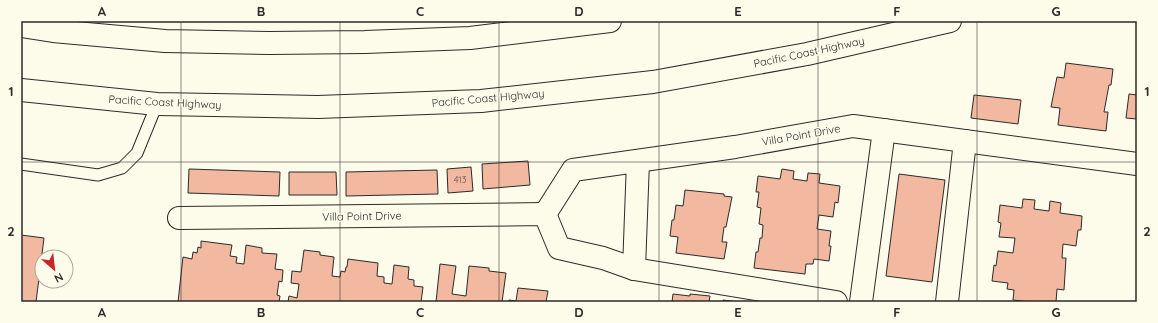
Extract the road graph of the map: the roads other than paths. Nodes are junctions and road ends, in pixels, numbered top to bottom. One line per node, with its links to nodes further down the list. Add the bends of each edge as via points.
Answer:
1 (610, 21): 3 (main road, via 470,38 269,43 165,41)
2 (950, 21): 5 (main road, Pacific Coast Highway, via 807,54 661,80 489,100 318,107)
3 (21, 26)
4 (21, 90): 5 (main road, Pacific Coast Highway)
5 (157, 104): 9 (lane, via 137,152 122,168 98,175)
6 (884, 130): 7 (main road, Villa Point Drive); 8 (main road, Villa Point Drive, via 853,126); 15 (main road)
7 (964, 141): 10 (main road, Villa Point Drive); 16 (main road)
8 (638, 161): 11 (main road, Villa Point Drive, via 574,170); 13 (main road)
9 (21, 164)
10 (1137, 164)
11 (545, 214): 12 (main road, Villa Point Drive); 13 (main road, via 559,248 603,258)
12 (179, 218)
13 (634, 269): 14 (main road)
14 (836, 302)
15 (861, 302)
16 (947, 302)

